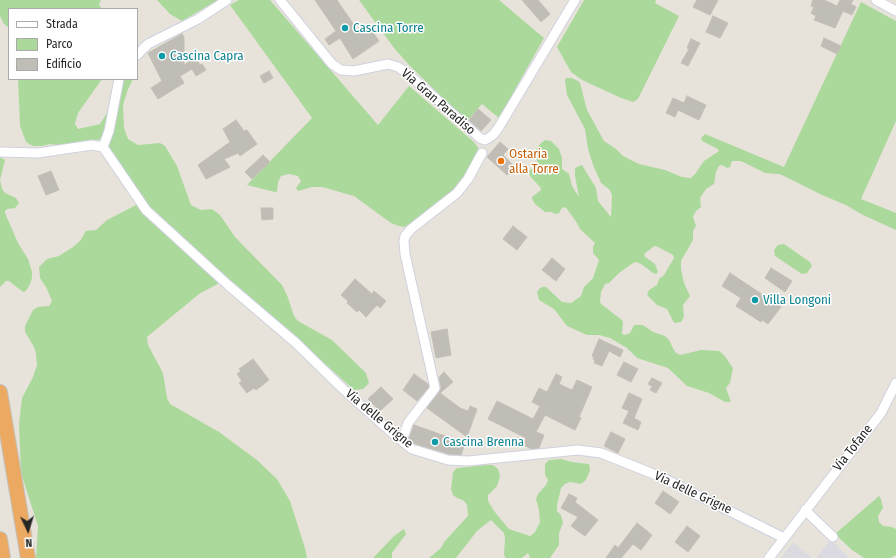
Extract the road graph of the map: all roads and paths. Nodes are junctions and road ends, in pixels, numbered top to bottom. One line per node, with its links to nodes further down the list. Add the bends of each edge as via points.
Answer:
1 (227, 0): 6 (street, via 198,19 148,44)
2 (280, 0): 3 (street, Via Gran Paradiso, via 332,64 341,70 354,71 388,64 398,67 485,140 493,135 499,126)
3 (575, 0)
4 (876, 0): 5 (street)
5 (896, 11)
6 (138, 54)
7 (119, 80): 8 (street, via 109,131)
8 (103, 147): 9 (street, via 92,145 38,153); 13 (street, Via delle Grigne, via 146,210 228,285 296,342 343,389)
9 (0, 152)
10 (482, 153): 13 (street, via 457,193 405,236 406,254 435,388 408,423)
11 (896, 382): 14 (street, Via Tofane, via 881,413)
12 (0, 392): 19 (highway)
13 (402, 441): 16 (street, Via delle Grigne, via 412,449 448,460 468,461 578,450 601,453 661,477)
14 (805, 510): 15 (street); 16 (street, Via Tofane)
15 (833, 537)
16 (784, 538): 20 (street, Via Tofane)
17 (0, 539): 18 (highway)
18 (3, 558)
19 (28, 558)
20 (769, 558)

